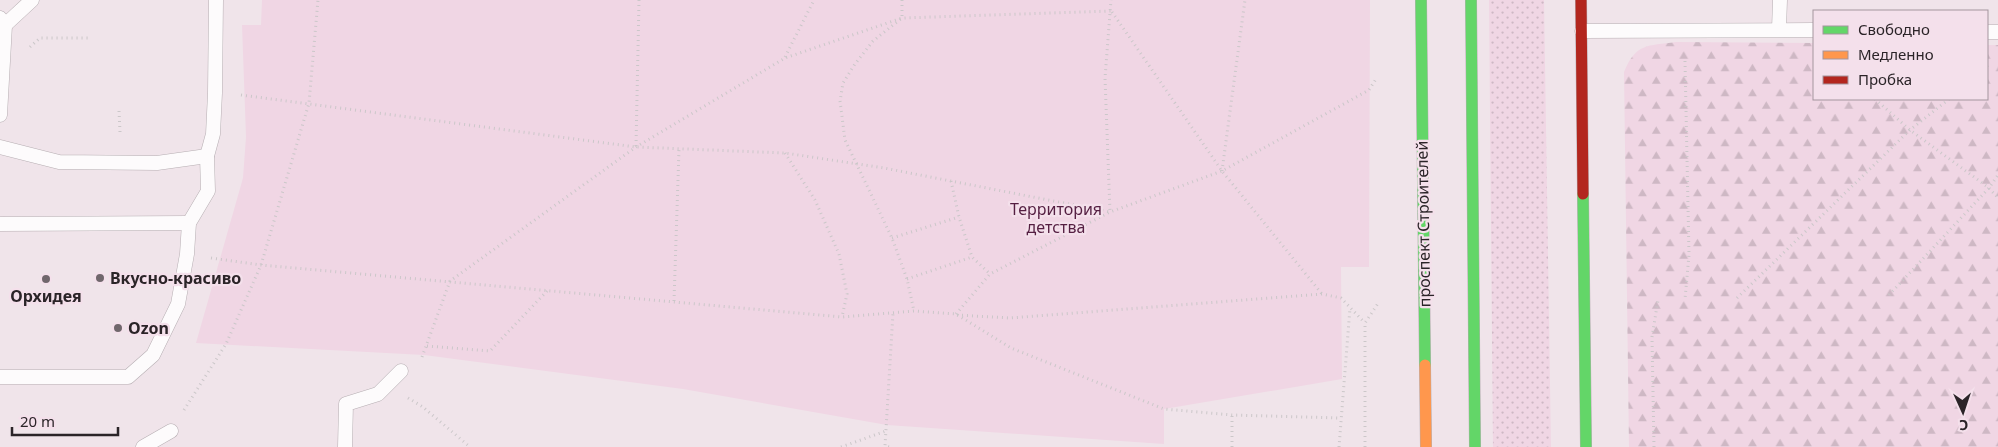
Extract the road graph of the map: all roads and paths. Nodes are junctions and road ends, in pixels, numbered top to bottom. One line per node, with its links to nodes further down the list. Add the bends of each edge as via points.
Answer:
1 (32, 0): 15 (lane)
2 (216, 0): 36 (lane, via 213,134)
3 (318, 0): 27 (path)
4 (639, 0): 33 (path)
5 (814, 0): 21 (path)
6 (902, 0): 14 (path)
7 (1111, 0): 13 (path)
8 (1246, 0): 38 (path)
9 (1421, 0): 83 (main road, проспект Строителей)
10 (1471, 0): 84 (main road)
11 (1581, 0): 18 (main road)
12 (1780, 0): 16 (lane)
13 (1111, 11): 14 (path); 38 (path); 43 (path, via 1105,78)
14 (902, 18): 21 (path); 37 (path, via 873,41 843,83 840,101 845,140)
15 (2, 23): 29 (lane)
16 (1779, 29): 17 (lane); 18 (lane)
17 (1813, 30)
18 (1582, 31): 85 (main road)
19 (91, 38): 20 (path, via 40,38)
20 (26, 50)
21 (785, 58): 33 (path)
22 (1685, 61): 58 (path, via 1689,255)
23 (1376, 79): 38 (path, via 1369,90)
24 (243, 95): 27 (path)
25 (1876, 100): 30 (path)
26 (1948, 100): 30 (path)
27 (309, 103): 33 (path); 50 (path)
28 (119, 112): 31 (path)
29 (0, 115)
30 (1910, 130): 41 (path); 57 (path)
31 (120, 132)
32 (0, 147): 36 (lane, via 59,162 157,163)
33 (636, 147): 34 (path); 53 (path)
34 (678, 149): 35 (path); 60 (path)
35 (785, 153): 37 (path); 66 (path, via 816,200 839,254 847,294)
36 (207, 156): 45 (lane, via 208,191)
37 (859, 165): 40 (path); 47 (path)
38 (1222, 171): 43 (path); 55 (path)
39 (1998, 175): 41 (path)
40 (951, 181): 43 (path); 44 (path)
41 (1989, 188): 42 (path); 56 (path)
42 (1998, 198)
43 (1110, 212): 51 (path)
44 (959, 218): 47 (path); 48 (path)
45 (189, 223): 46 (lane); 69 (lane, via 178,304 153,355 128,377)
46 (0, 224)
47 (892, 238): 52 (path)
48 (972, 257): 51 (path); 52 (path)
49 (208, 258): 50 (path)
50 (261, 265): 53 (path); 73 (path, via 226,344)
51 (990, 274): 65 (path)
52 (907, 279): 63 (path)
53 (450, 281): 54 (path); 54 (path, via 427,346 490,351)
54 (548, 290): 60 (path)
55 (1322, 294): 62 (path, via 1341,298); 65 (path, via 1010,318)
56 (1889, 295)
57 (1737, 298)
58 (1685, 299)
59 (1658, 300): 86 (path, via 1652,337)
60 (674, 302): 66 (path)
61 (1379, 302): 67 (path)
62 (1350, 307): 67 (path); 72 (path)
63 (914, 311): 64 (path); 65 (path)
64 (893, 313): 66 (path); 74 (path)
65 (956, 314): 71 (path, via 1011,348 1164,409)
66 (842, 318)
67 (1365, 323): 82 (path)
68 (401, 371): 76 (lane, via 378,394 346,404)
69 (0, 377)
70 (423, 407): 77 (path)
71 (1232, 414): 72 (path); 80 (path)
72 (1340, 418): 81 (path)
73 (171, 431): 75 (lane)
74 (886, 431): 78 (path); 79 (path, via 885,446)
75 (143, 447)
76 (344, 447)
77 (470, 447)
78 (841, 447)
79 (889, 447)
80 (1232, 447)
81 (1339, 447)
82 (1365, 447)
83 (1426, 447)
84 (1475, 447)
85 (1586, 447)
86 (1654, 447)

